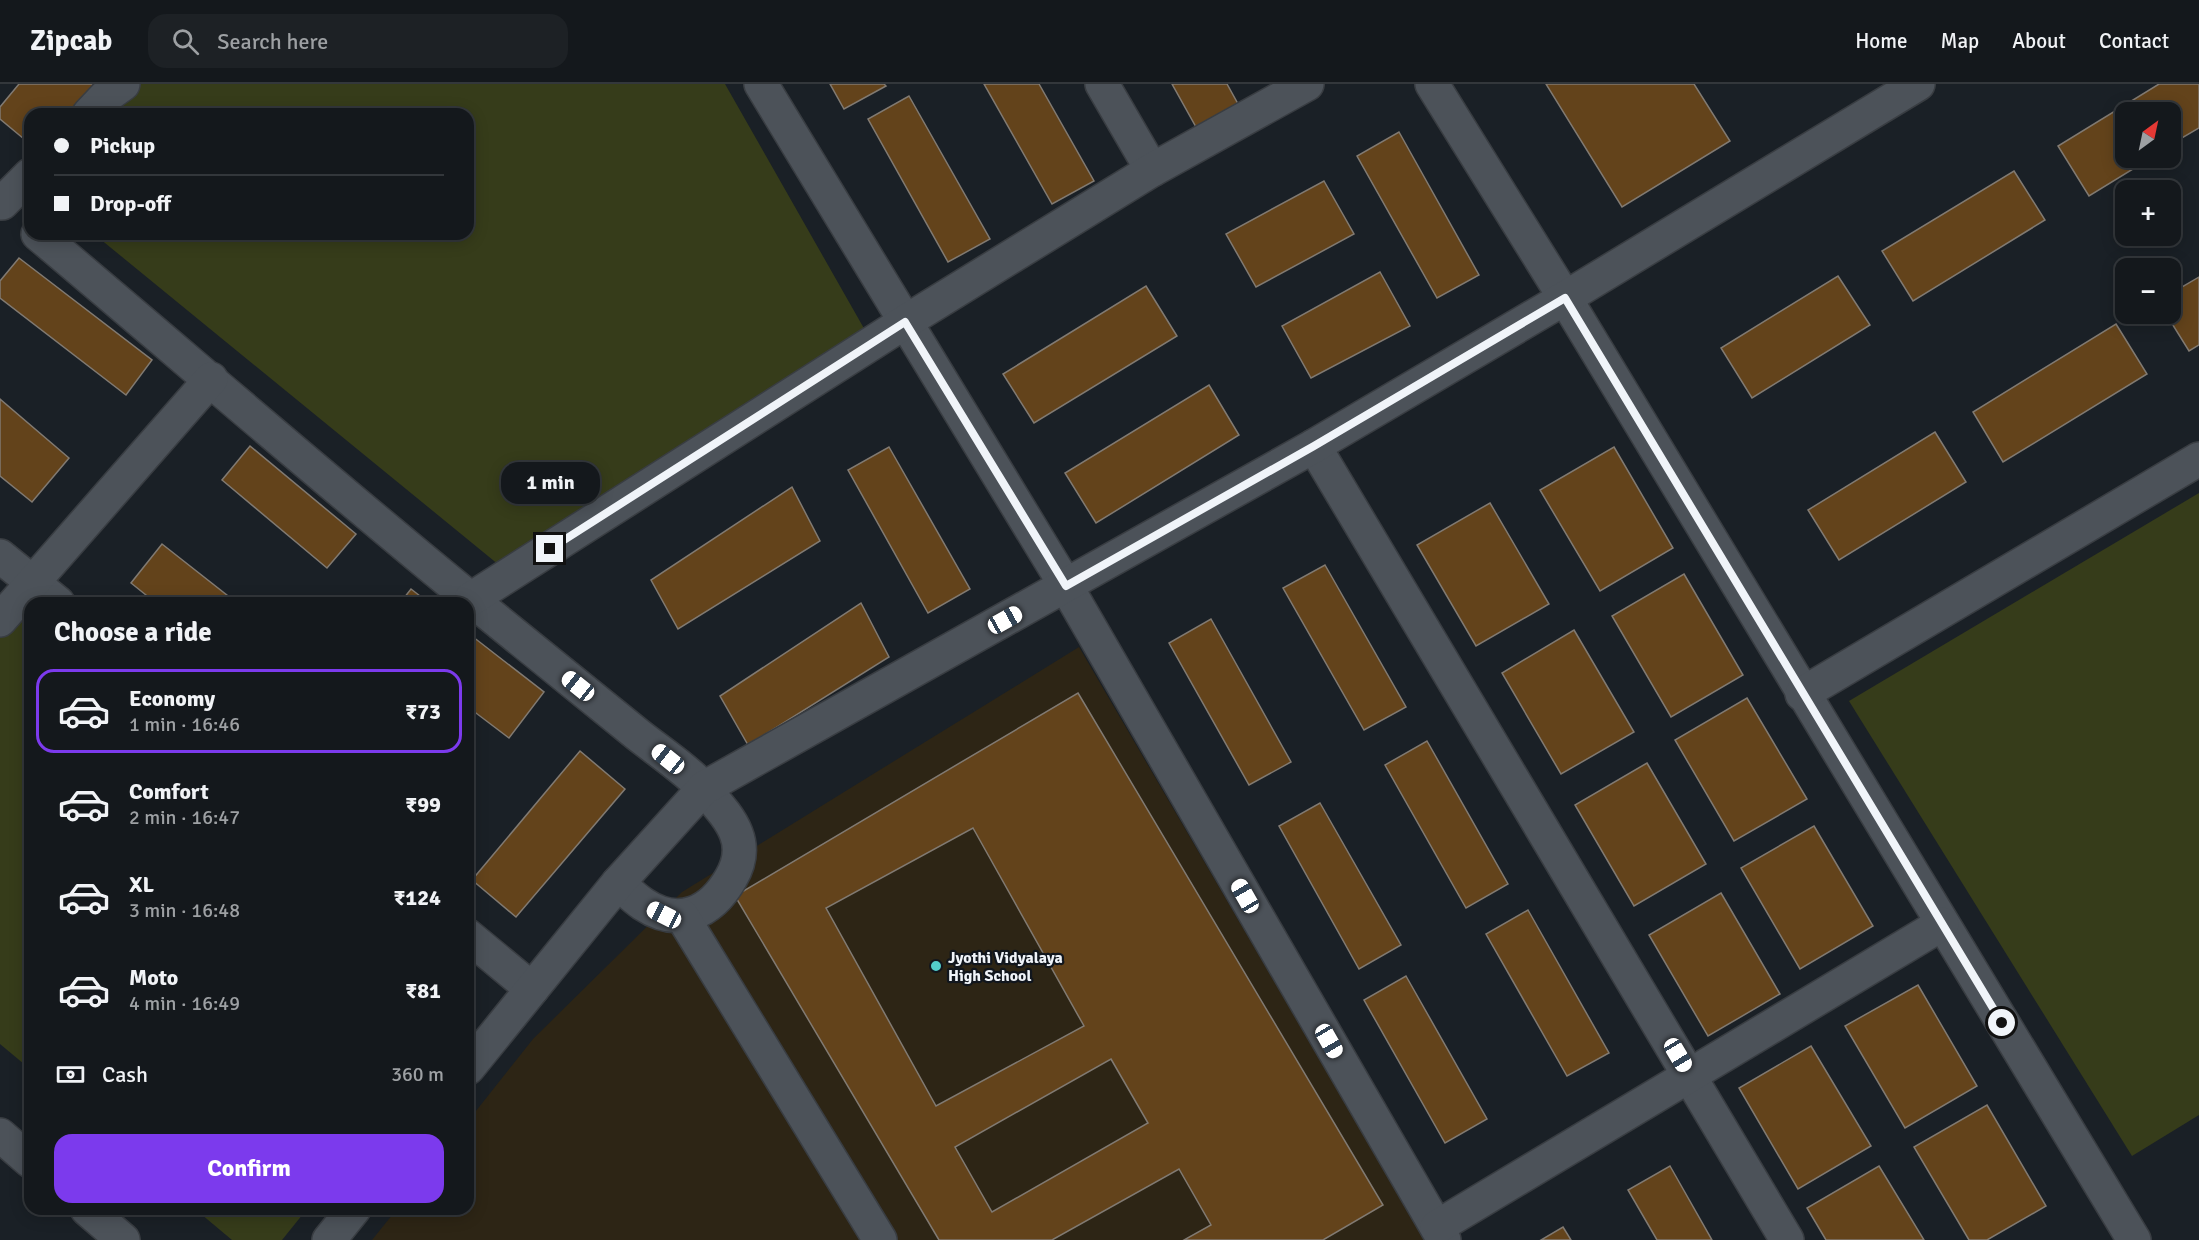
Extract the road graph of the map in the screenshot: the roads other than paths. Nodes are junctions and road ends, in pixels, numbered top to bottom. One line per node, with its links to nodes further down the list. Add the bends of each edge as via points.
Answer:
1 (123, 84): 7 (street)
2 (761, 84): 14 (street)
3 (1102, 84): 8 (street)
4 (1307, 84): 8 (street)
5 (1432, 84): 13 (street)
6 (1918, 84): 13 (street)
7 (95, 108)
8 (1152, 170): 14 (street)
9 (24, 181): 10 (street)
10 (1, 202): 11 (street)
11 (24, 222)
12 (45, 240): 15 (street)
13 (1565, 298): 16 (street); 26 (street)
14 (905, 322): 20 (street); 23 (street)
15 (211, 379): 19 (street); 22 (street)
16 (1314, 446): 20 (street); 34 (street)
17 (2199, 459): 26 (street)
18 (0, 556): 19 (street)
19 (32, 582): 21 (street); 25 (street)
20 (1066, 586): 27 (street); 39 (street)
21 (51, 597)
22 (469, 597)
23 (474, 597)
24 (474, 601): 27 (street)
25 (0, 620)
26 (1802, 694): 30 (street)
27 (704, 788): 28 (street); 29 (street, via 729,820 741,850 736,869 711,904)
28 (618, 883): 29 (street, via 664,915); 32 (street)
29 (682, 916): 42 (street)
30 (1942, 924): 34 (street); 44 (street)
31 (474, 941): 32 (street)
32 (532, 989): 33 (street)
33 (474, 1061)
34 (1691, 1075): 39 (street); 43 (street)
35 (0, 1136): 36 (street)
36 (24, 1156)
37 (94, 1215): 40 (street)
38 (349, 1215): 41 (street)
39 (1441, 1234)
40 (123, 1240)
41 (329, 1240)
42 (880, 1240)
43 (1787, 1240)
44 (2134, 1240)

